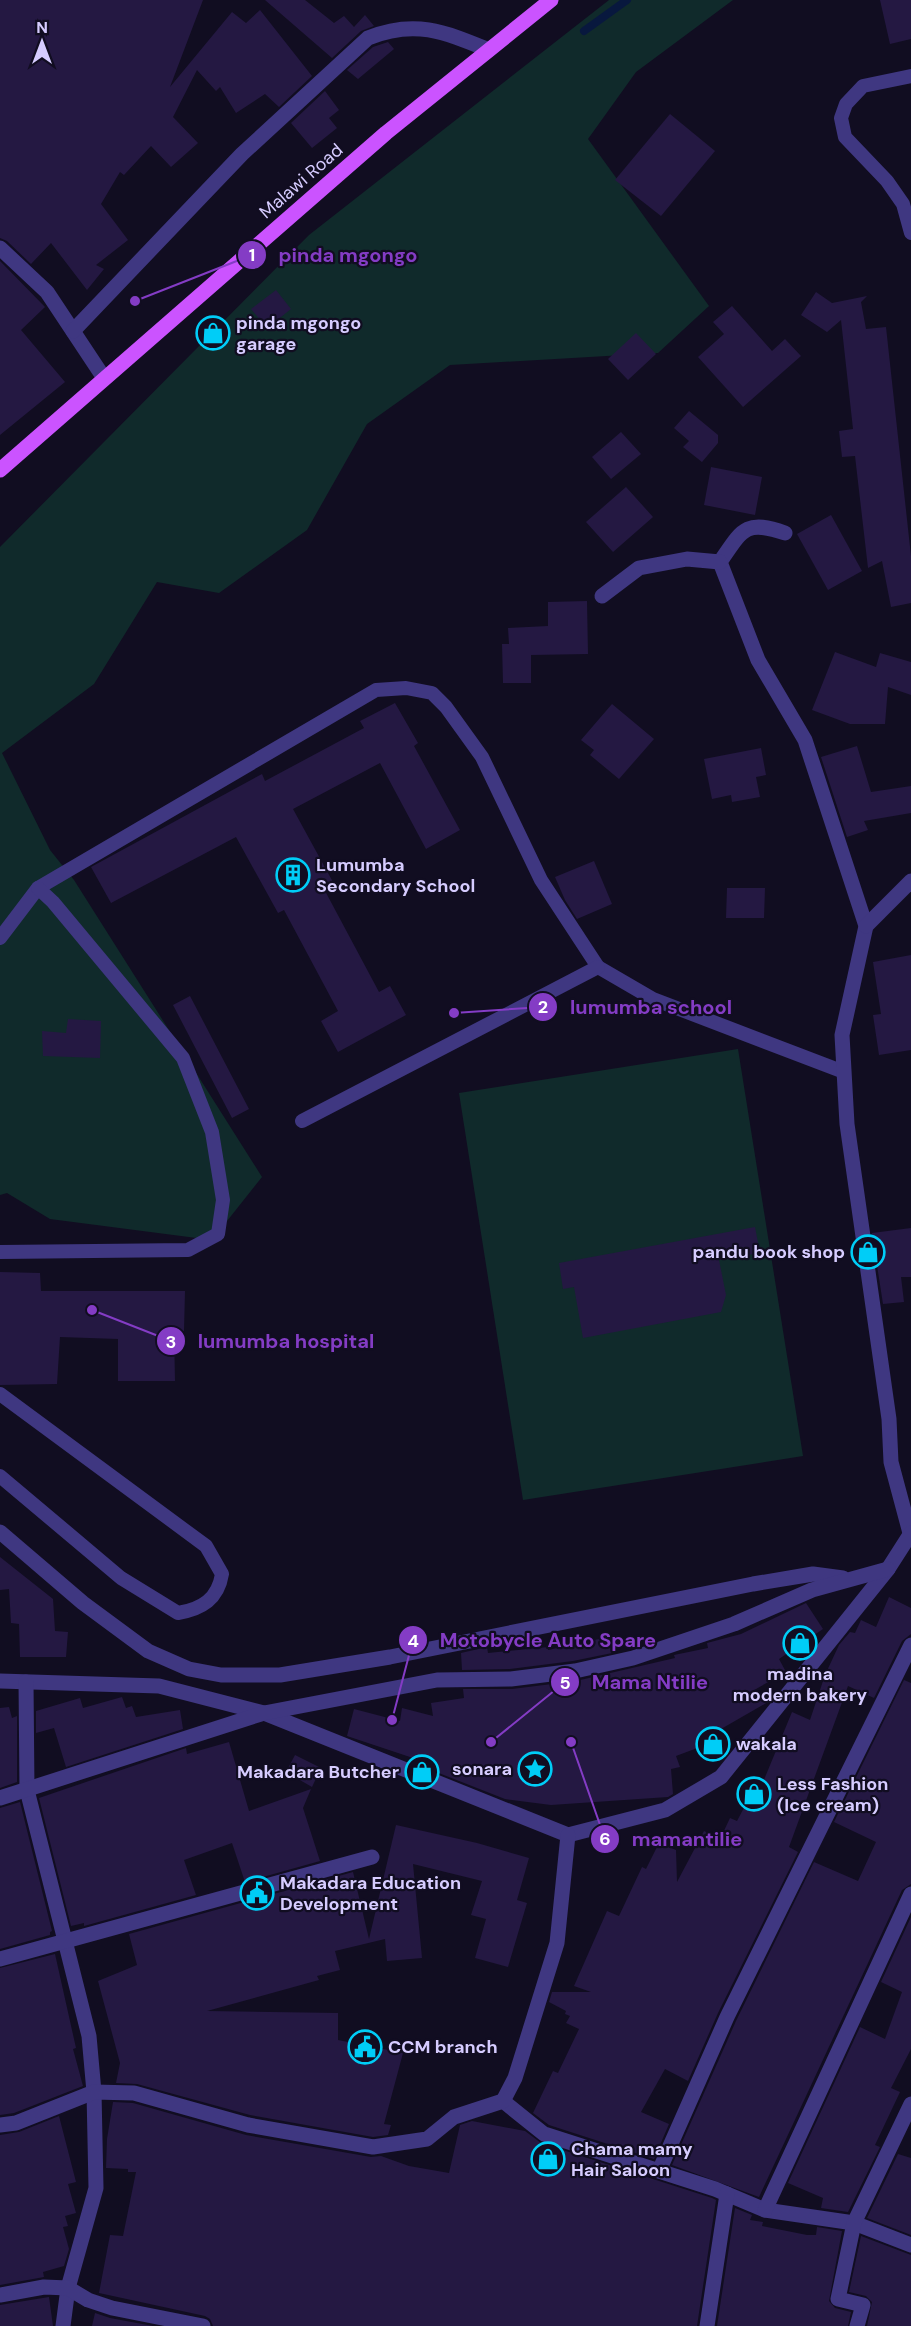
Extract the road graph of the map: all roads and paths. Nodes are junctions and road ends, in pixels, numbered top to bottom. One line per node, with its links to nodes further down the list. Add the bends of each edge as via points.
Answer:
1 (551, 0): 2 (main road, Malawi Road)
2 (489, 50): 6 (street, via 439,30 389,29 368,38 242,154); 7 (main road, Malawi Road, via 386,133)
3 (911, 76): 4 (lane, via 863,86 846,104 841,118 845,136 903,204)
4 (911, 233)
5 (0, 248): 6 (street, via 47,292)
6 (73, 331): 7 (street)
7 (104, 378): 8 (main road, Malawi Road)
8 (0, 470)
9 (785, 533): 10 (street, via 763,525 741,532)
10 (720, 562): 11 (street, via 687,559 639,568); 14 (street, via 758,660 805,740)
11 (602, 596)
12 (911, 881): 14 (street)
13 (38, 888): 15 (lane); 16 (lane, via 376,690 406,688 432,693 482,757 541,880); 19 (lane, via 183,1058 212,1132 223,1200 218,1234 188,1250)
14 (866, 926): 17 (street, via 842,1035)
15 (0, 938)
16 (598, 967): 17 (lane, via 653,999); 18 (lane)
17 (844, 1072): 23 (street, via 847,1124 889,1419 891,1462)
18 (302, 1121)
19 (0, 1252)
20 (0, 1394): 21 (lane, via 206,1546 222,1574 220,1588 211,1600 195,1610 178,1613 120,1578)
21 (0, 1476)
22 (0, 1532): 25 (street, via 83,1604 148,1651 189,1669 220,1675 279,1675 390,1657 803,1576)
23 (910, 1533): 24 (street)
24 (888, 1569): 25 (street); 32 (street, via 721,1777 665,1810)
25 (852, 1579): 29 (street, via 812,1590 734,1624 633,1658 511,1679 437,1680)
26 (911, 1645): 41 (street, via 727,2017)
27 (0, 1681): 28 (street)
28 (26, 1682): 29 (street, via 159,1686); 30 (street)
29 (264, 1713): 30 (street); 32 (street)
30 (27, 1791): 31 (street); 35 (street)
31 (0, 1798)
32 (568, 1835): 38 (street, via 557,1943 515,2078)
33 (372, 1857): 35 (street)
34 (911, 1893): 43 (street)
35 (65, 1940): 36 (street); 37 (street, via 89,2036)
36 (0, 1959)
37 (94, 2092): 38 (street, via 134,2093 248,2125 373,2147 427,2139 454,2117); 40 (street, via 16,2123); 46 (street, via 96,2188)
38 (503, 2100): 41 (street, via 544,2134)
39 (911, 2104): 44 (street)
40 (0, 2125)
41 (659, 2171): 42 (street)
42 (728, 2194): 43 (street); 50 (street)
43 (765, 2210): 44 (street)
44 (854, 2223): 45 (street); 51 (street, via 838,2299 863,2305)
45 (911, 2245)
46 (68, 2288): 47 (street, via 44,2287); 48 (street); 49 (street, via 112,2308)
47 (0, 2295)
48 (63, 2326)
49 (202, 2326)
50 (707, 2326)
51 (857, 2326)

